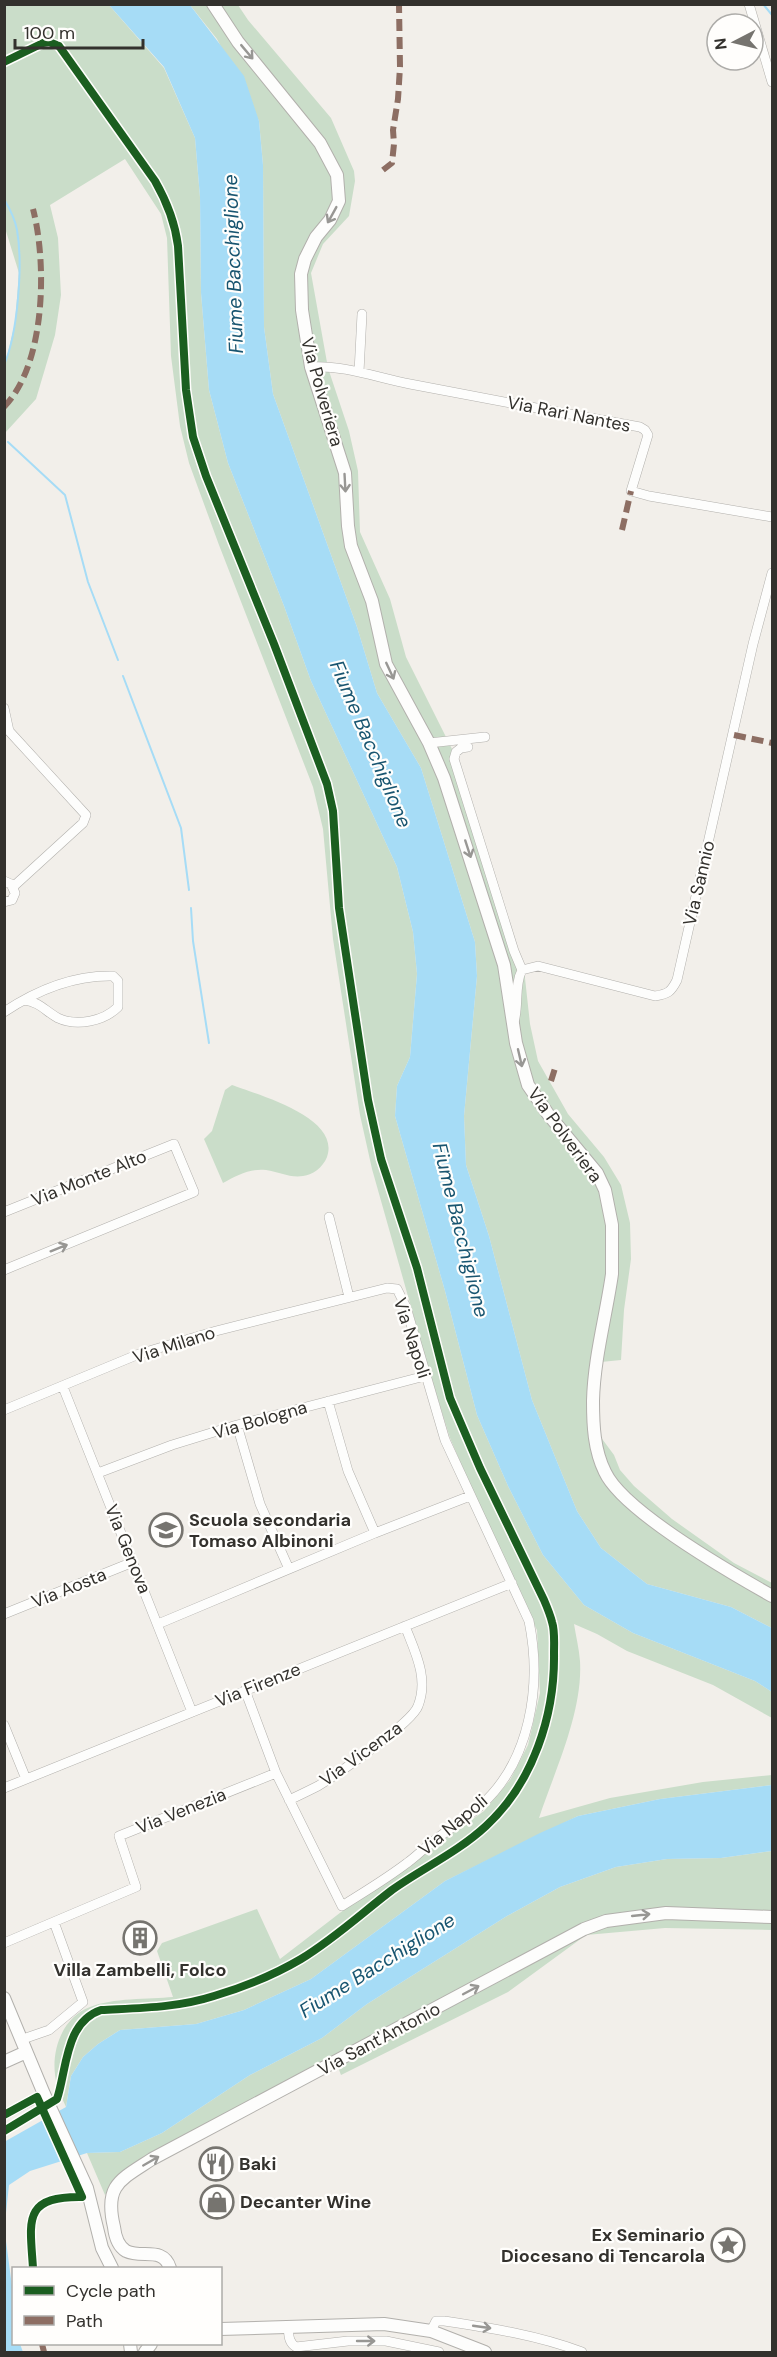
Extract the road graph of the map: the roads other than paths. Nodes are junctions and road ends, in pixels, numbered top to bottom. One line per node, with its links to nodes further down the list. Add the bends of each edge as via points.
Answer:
1 (213, 4): 5 (street, Via Polveriera, one-way to 5, via 238,42 320,143 337,175 339,201 310,248 301,274)
2 (749, 4): 3 (street)
3 (772, 82)
4 (363, 314): 6 (street)
5 (311, 367): 6 (street, Via Rari Nantes); 11 (street, Via Polveriera, one-way to 11, via 345,473 351,546 372,601 386,664)
6 (360, 372): 7 (street, Via Rari Nantes, via 640,427 648,435 631,491)
7 (772, 517)
8 (772, 573): 16 (street, Via Sannio, via 677,980 671,992 656,996 538,966)
9 (4, 708): 14 (street, via 9,732 86,815 83,823)
10 (485, 737): 11 (street)
11 (429, 743): 19 (street, Via Polveriera, one-way to 19, via 494,931)
12 (468, 747): 16 (street, via 456,752 454,759)
13 (4, 881): 14 (street)
14 (14, 886): 15 (street, via 14,897)
15 (4, 902)
16 (522, 970): 19 (street)
17 (24, 1000): 17 (street, via 38,1003 65,1021 89,1021 118,1007 118,981 113,976 88,976 50,987); 18 (street)
18 (4, 1012)
19 (514, 1022): 36 (street, Via Polveriera, one-way to 36, via 528,1085 587,1160 605,1190 612,1225 612,1274 593,1398 594,1433 605,1473 628,1500 663,1526)
20 (4, 1212): 22 (street, Via Monte Alto, one-way to 20, via 194,1192 174,1144)
21 (329, 1217): 24 (street)
22 (4, 1270)
23 (397, 1289): 24 (street, Via Milano); 25 (street, Via Napoli)
24 (349, 1297): 26 (street, Via Milano, via 150,1351)
25 (425, 1376): 27 (street, Via Bologna); 31 (street, Via Napoli, via 445,1440)
26 (63, 1387): 28 (street, Via Milano); 30 (street, Via Genova)
27 (328, 1401): 29 (street, Via Bologna); 32 (street, via 348,1472)
28 (4, 1410)
29 (237, 1425): 30 (street, Via Bologna); 34 (street, via 260,1504)
30 (98, 1473): 33 (street, Via Genova)
31 (470, 1496): 32 (street); 35 (street, Via Napoli)
32 (375, 1533): 34 (street)
33 (133, 1562): 37 (street, Via Aosta); 38 (street, Via Genova)
34 (289, 1569): 38 (street)
35 (512, 1583): 39 (street, Via Firenze); 46 (street, Via Napoli, via 529,1621 533,1641 530,1718 505,1777 480,1806 408,1863 342,1906)
36 (772, 1596)
37 (4, 1614)
38 (158, 1624): 41 (street, Via Genova)
39 (405, 1626): 40 (street, Via Firenze); 46 (street, Via Vicenza, via 423,1681 418,1707 406,1722 318,1786)
40 (245, 1690): 41 (street, Via Firenze); 43 (street, Via Napoli)
41 (192, 1712): 44 (street, Via Firenze)
42 (4, 1725): 44 (street)
43 (276, 1773): 46 (street, Via Napoli); 48 (street, Via Venezia, via 119,1836 135,1887)
44 (26, 1779): 45 (street, Via Firenze)
45 (4, 1788)
46 (289, 1800)
47 (772, 1917): 58 (street, Via Sant'Antonio, one-way to 47, via 158,2255 126,2251 118,2243 110,2210 113,2190 152,2159 584,1929 666,1912)
48 (54, 1922): 49 (street, Via Venezia); 52 (street, via 83,2002 49,2030)
49 (4, 1943)
50 (4, 1998): 52 (street)
51 (4, 2009): 53 (street)
52 (22, 2039): 55 (street)
53 (24, 2053): 54 (street); 55 (street)
54 (4, 2062)
55 (44, 2094): 56 (street); 57 (street, via 87,2188 102,2248)
56 (4, 2115)
57 (112, 2267)
58 (169, 2267)
59 (306, 2325): 60 (street); 62 (street, via 384,2324); 63 (street)
60 (288, 2326): 61 (street); 64 (street)
61 (222, 2329)
62 (431, 2331): 66 (street); 67 (street, one-way to 67, via 436,2320 465,2324)
63 (307, 2344): 64 (street); 65 (street, one-way to 65, via 386,2341)
64 (295, 2350)
65 (440, 2352)
66 (485, 2352)
67 (582, 2352)

